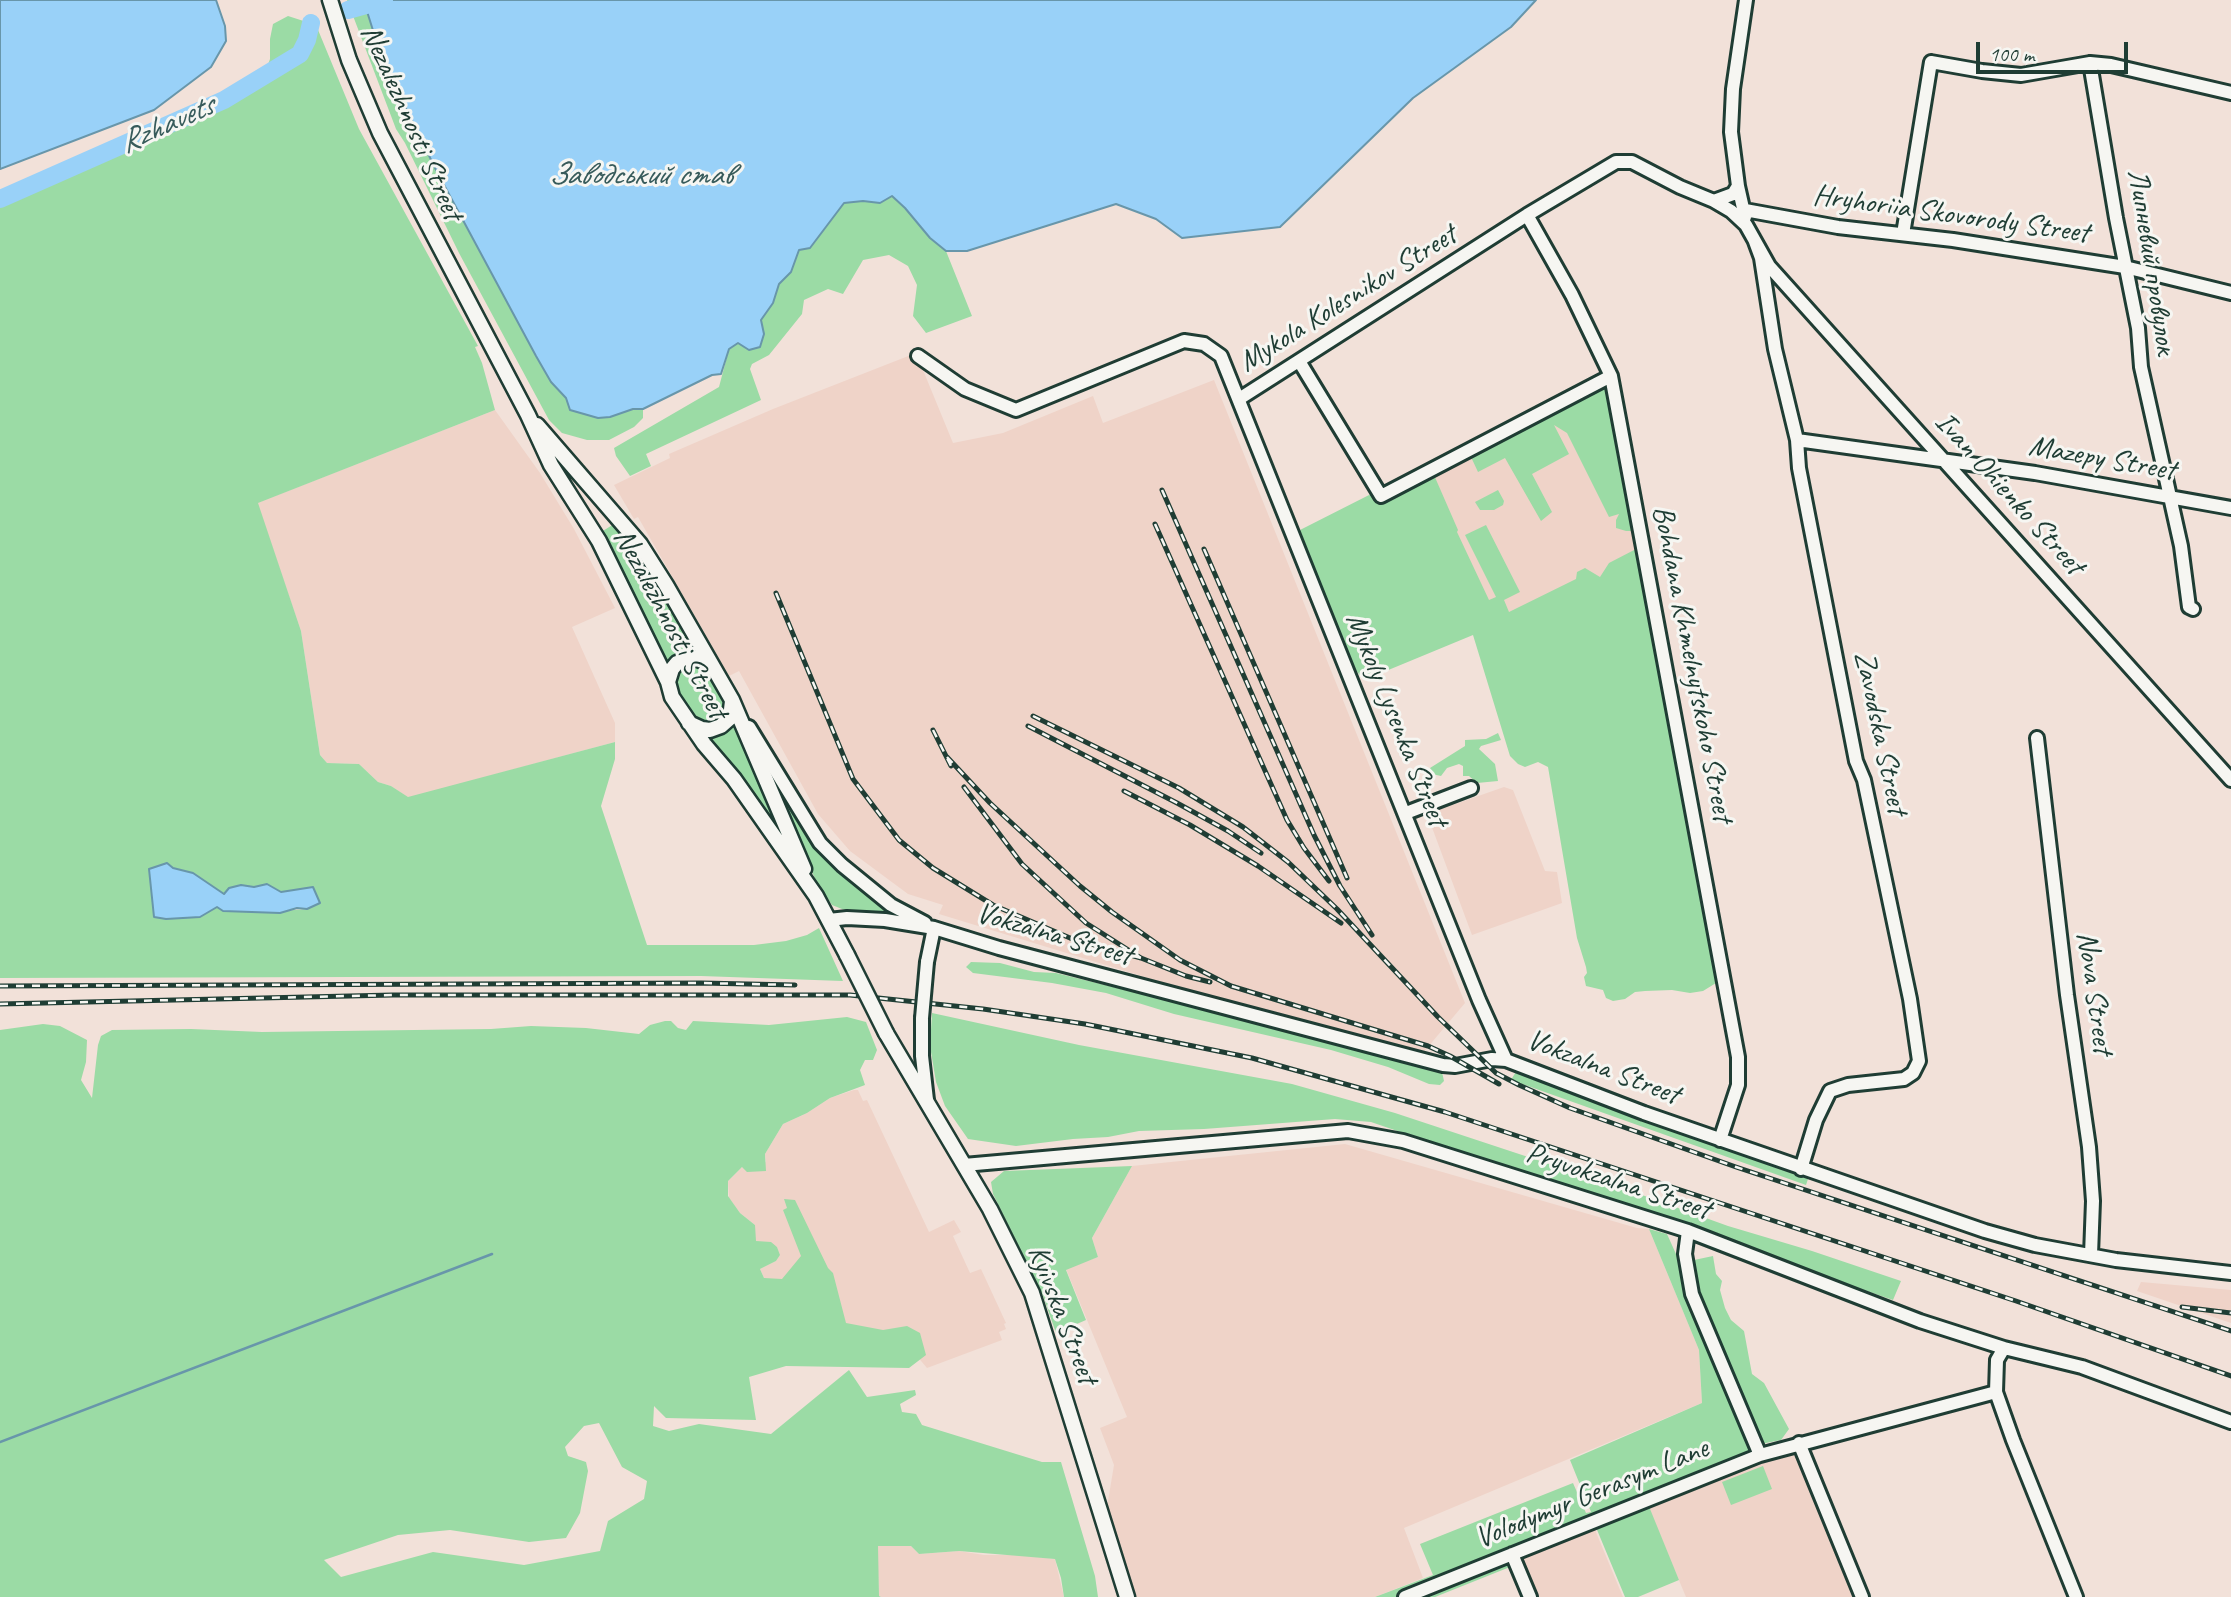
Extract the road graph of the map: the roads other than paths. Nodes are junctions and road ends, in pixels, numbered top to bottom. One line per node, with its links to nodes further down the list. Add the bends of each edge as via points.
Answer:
1 (330, 0): 18 (main road, Nezalezhnosti Street, via 380,133)
2 (1746, 0): 5 (street, via 1731,132)
3 (2090, 63): 4 (street); 10 (street, via 2021,75 1931,62); 12 (street, Липневий провулок)
4 (2231, 93)
5 (1738, 186): 6 (street); 7 (street)
6 (1717, 200): 8 (street, Mykola Kolesnikov Street, via 1632,162 1616,162); 9 (street, Mykola Kolesnikov Street)
7 (1745, 210): 9 (street); 10 (street, Hryhoriia Skovorody Street)
8 (1527, 215): 15 (street, Mykola Kolesnikov Street); 16 (street, Bohdana Khmelnytskoho Street)
9 (1746, 225): 11 (street)
10 (1903, 234): 12 (street, Hryhoriia Skovorody Street)
11 (1754, 239): 19 (street, Zavodska Street); 20 (street, Ivan Ohienko Street, via 1769,266)
12 (2125, 267): 13 (street, Hryhoriia Skovorody Street); 21 (street, Липневий провулок)
13 (2231, 293)
14 (918, 356): 17 (street, Mykola Kolesnikov Street, via 965,389 1016,410 1184,341 1204,344 1221,356)
15 (1299, 361): 16 (street, via 1381,496); 17 (street, Mykola Kolesnikov Street)
16 (1611, 376): 38 (street, Bohdana Khmelnytskoho Street, via 1738,1057 1738,1085)
17 (1239, 399): 31 (street, Mykoly Lysenka Street)
18 (528, 415): 24 (main road, Nezalezhnosti Street, via 639,544); 25 (main road, Nezalezhnosti Street)
19 (1797, 440): 20 (street, Mazepy Street); 40 (street, Zavodska Street, via 1856,761 1897,934 1919,1061 1904,1079 1830,1091)
20 (1944, 459): 21 (street, Mazepy Street); 29 (street, Ivan Ohienko Street)
21 (2168, 497): 22 (street, Mazepy Street); 23 (street, Липневий провулок)
22 (2231, 508)
23 (2193, 609)
24 (709, 663): 25 (main road, via 695,658 677,663); 26 (main road, Nezalezhnosti Street)
25 (668, 682): 27 (main road, Nezalezhnosti Street)
26 (732, 699): 27 (main road, via 730,718 721,726 710,730); 32 (main road, Nezalezhnosti Street); 34 (street, via 820,843 891,905)
27 (689, 723): 32 (main road, Nezalezhnosti Street)
28 (2038, 738): 42 (street, Nova Street, via 2089,1147)
29 (2231, 780)
30 (1471, 788): 31 (street)
31 (1406, 813): 36 (street, Mykoly Lysenka Street)
32 (816, 896): 33 (main road, Nezalezhnosti Street)
33 (829, 920): 34 (street, Vokzalna Street, via 885,920); 35 (main road, Nezalezhnosti Street, bridge)
34 (934, 928): 36 (street, Vokzalna Street, via 1443,1065); 37 (street, bridge, via 922,1018)
35 (886, 1033): 37 (main road, Kyivska Street)
36 (1506, 1060): 38 (street, Vokzalna Street)
37 (928, 1107): 39 (main road, Kyivska Street)
38 (1720, 1140): 40 (street, Vokzalna Street)
39 (964, 1165): 41 (street, Pryvokzalna Street, via 1348,1131 1403,1141); 50 (main road, Kyivska Street, via 1032,1293)
40 (1801, 1169): 42 (street, Vokzalna Street, via 1985,1231)
41 (1688, 1231): 44 (street, Pryvokzalna Street, via 1920,1321); 48 (street, via 1685,1254 1692,1294)
42 (2091, 1255): 43 (street, Vokzalna Street)
43 (2231, 1273)
44 (2004, 1348): 45 (street, via 1997,1360); 46 (street, Pryvokzalna Street, via 2082,1367)
45 (1996, 1392): 47 (street, Volodymyr Gerasym Lane); 54 (street)
46 (2231, 1422)
47 (1799, 1443): 48 (street, Volodymyr Gerasym Lane); 53 (street)
48 (1760, 1455): 49 (street, Volodymyr Gerasym Lane)
49 (1512, 1554): 51 (street, Volodymyr Gerasym Lane); 52 (street)
50 (1127, 1597)
51 (1405, 1597)
52 (1530, 1597)
53 (1862, 1597)
54 (2076, 1597)

